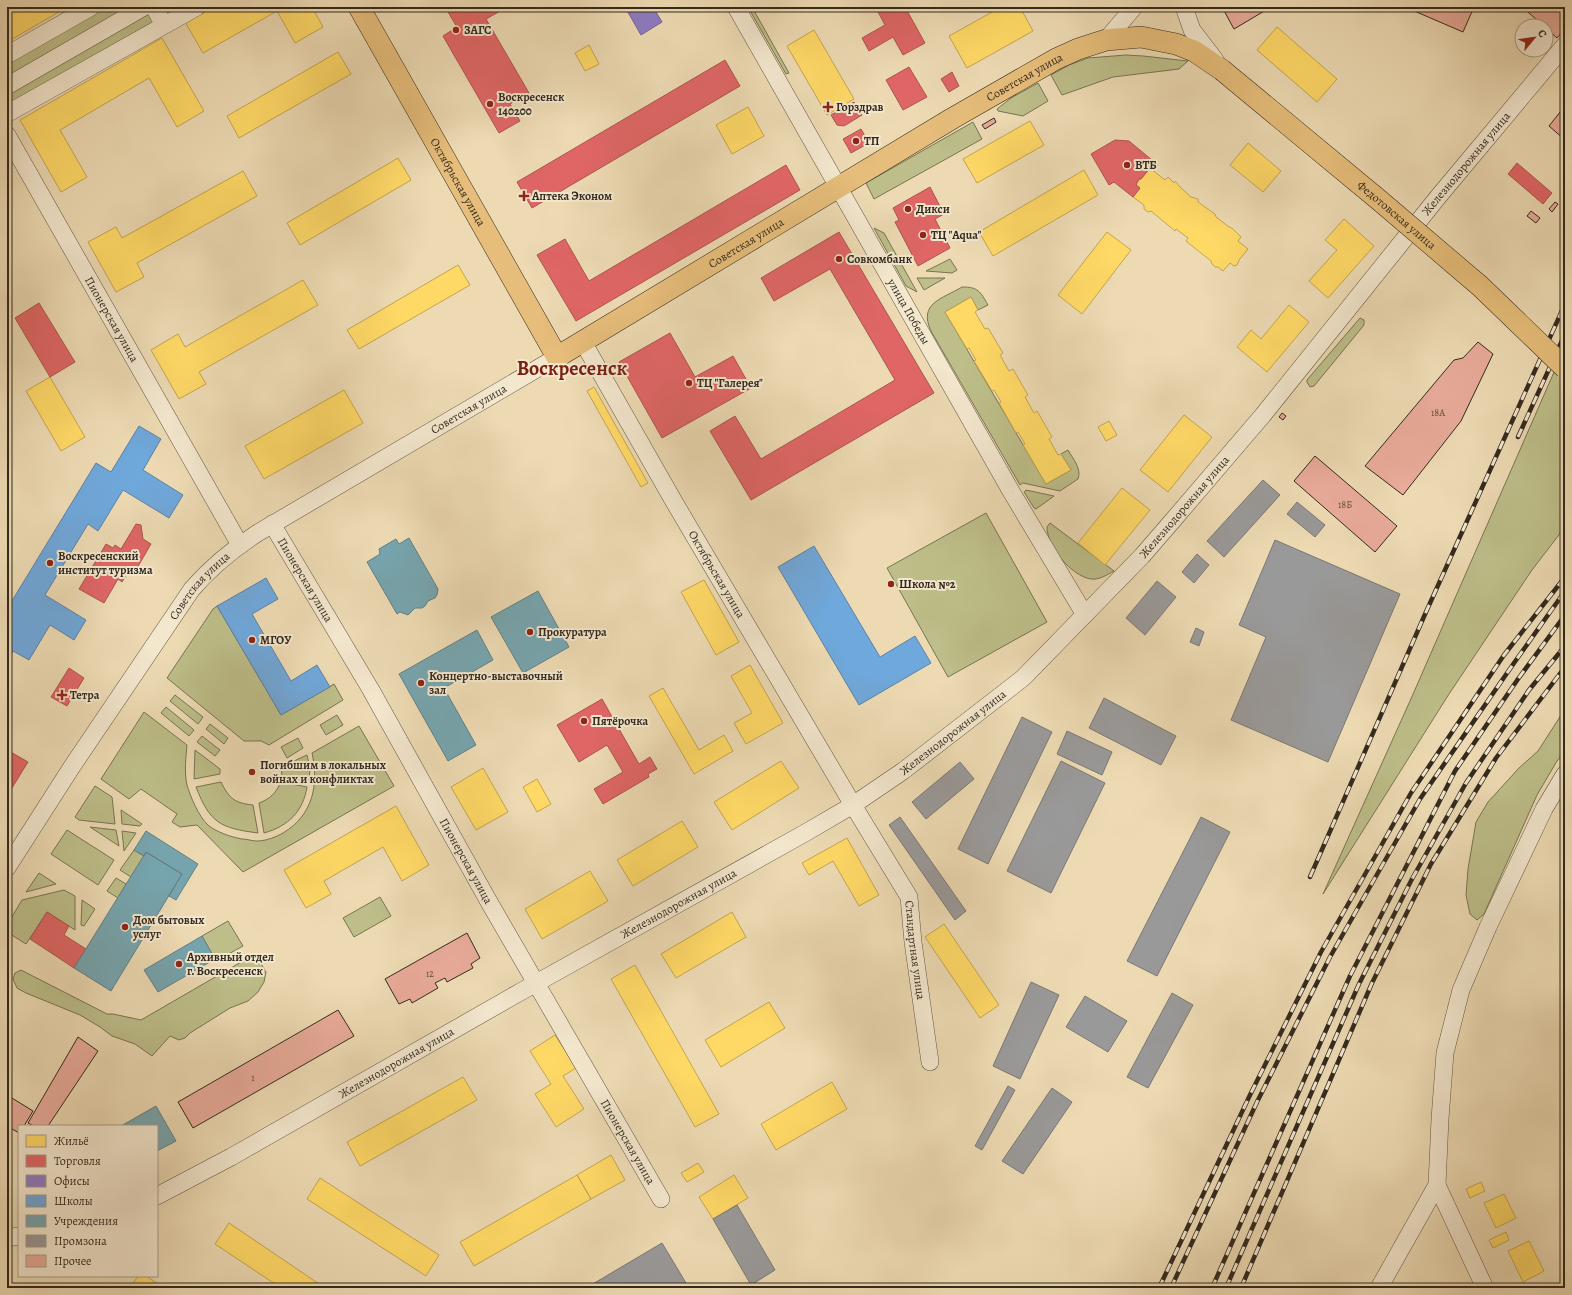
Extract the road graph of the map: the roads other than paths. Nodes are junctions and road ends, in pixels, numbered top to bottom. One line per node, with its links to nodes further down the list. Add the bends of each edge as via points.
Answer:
1 (91, 7): 12 (street)
2 (144, 7): 14 (street)
3 (154, 7): 9 (street)
4 (359, 7): 19 (main road, Октябрьская улица)
5 (736, 7): 17 (street, улица Победы)
6 (1134, 7): 10 (street)
7 (1184, 7): 13 (street, via 1192,30)
8 (189, 9): 9 (street)
9 (164, 25): 15 (street)
10 (1106, 40): 13 (main road, Советская улица, via 1141,38 1176,44 1194,51); 17 (main road, Советская улица, via 1056,59)
11 (1565, 45): 23 (street, Железнодорожная улица, via 1438,197 1263,415 1142,556)
12 (7, 55)
13 (1222, 70): 20 (main road, Федотовская улица, bridge, via 1474,281)
14 (7, 86)
15 (10, 112)
16 (7, 135): 22 (street, Пионерская улица)
17 (839, 187): 18 (main road, Советская улица); 23 (street, улица Победы, via 1012,493)
18 (583, 342): 19 (main road, Советская улица); 25 (street, Октябрьская улица)
19 (557, 357): 21 (street, Советская улица)
20 (1565, 368)
21 (272, 524): 22 (street, Советская улица); 27 (street, Пионерская улица, via 371,690)
22 (240, 544): 26 (street, Советская улица, via 192,589)
23 (1085, 615): 25 (street, Железнодорожная улица, via 1023,678 903,771)
24 (1565, 774): 29 (street, via 1544,809 1461,990 1445,1053)
25 (853, 805): 27 (street, Железнодорожная улица); 28 (street, Стандартная улица, via 909,897)
26 (7, 868)
27 (537, 984): 30 (street, Железнодорожная улица); 31 (street, Пионерская улица)
28 (930, 1062)
29 (1437, 1185): 34 (street); 35 (street)
30 (158, 1195)
31 (661, 1198)
32 (18, 1236): 33 (street)
33 (7, 1238)
34 (1380, 1288)
35 (1485, 1288)

